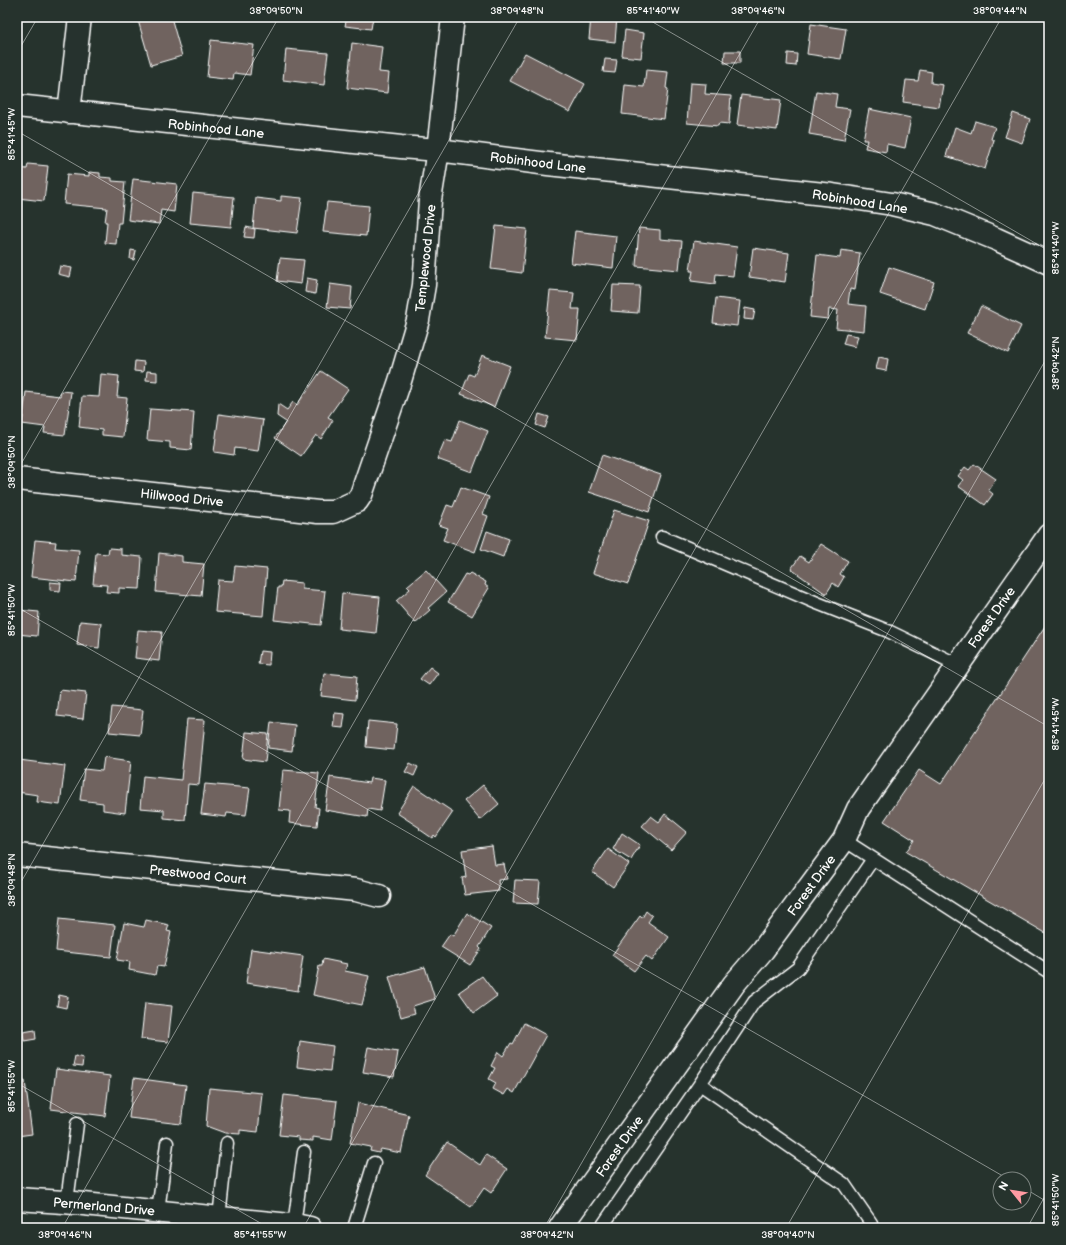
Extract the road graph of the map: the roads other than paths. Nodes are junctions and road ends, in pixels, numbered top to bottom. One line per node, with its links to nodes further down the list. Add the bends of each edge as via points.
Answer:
1 (80, 17): 4 (street)
2 (453, 17): 5 (street, Templewood Drive)
3 (17, 106): 4 (street, Robinhood Lane)
4 (69, 112): 5 (street, Robinhood Lane)
5 (438, 150): 6 (street, Robinhood Lane, via 892,204 935,214); 8 (street, Templewood Drive, via 430,200 424,285 418,320 400,381 360,495 357,501)
6 (1049, 263)
7 (17, 479): 8 (street, Hillwood Drive, via 318,512 333,512)
8 (346, 507)
9 (1049, 535): 11 (street, Forest Drive)
10 (662, 537): 11 (lane, via 888,631)
11 (958, 665): 12 (street, Forest Drive, via 858,809)
12 (844, 840): 14 (lane); 30 (street, Forest Drive, via 763,950 734,984)
13 (17, 855): 15 (street, Prestwood Court, via 356,890)
14 (873, 859): 16 (lane); 17 (lane, via 798,968 754,1002)
15 (379, 896)
16 (1049, 972)
17 (700, 1084): 27 (lane, via 844,1184); 31 (lane)
18 (77, 1124): 24 (lane)
19 (167, 1143): 25 (lane)
20 (227, 1143): 26 (lane)
21 (304, 1152): 28 (lane)
22 (374, 1163): 29 (lane)
23 (17, 1199): 24 (street, Permerland Drive)
24 (67, 1202): 25 (street, Permerland Drive)
25 (158, 1211): 26 (street, Permerland Drive)
26 (219, 1218): 28 (street, Permerland Drive)
27 (872, 1226)
28 (302, 1227)
29 (354, 1228)
30 (560, 1228)
31 (601, 1228)

